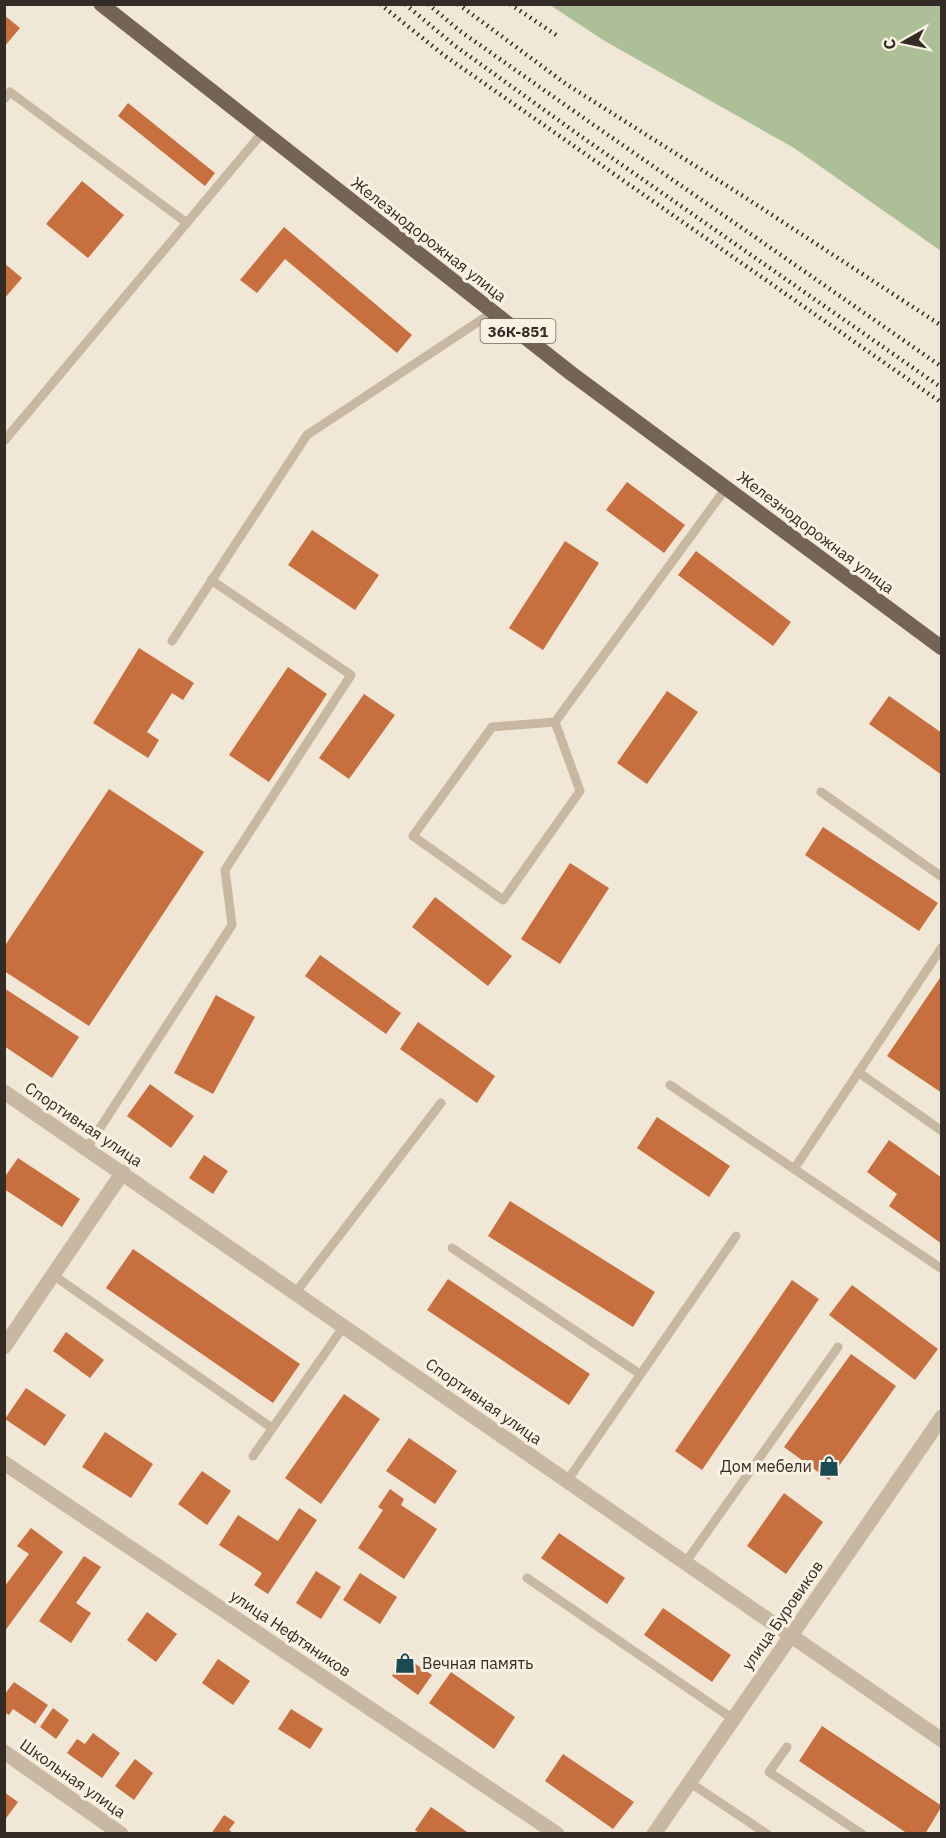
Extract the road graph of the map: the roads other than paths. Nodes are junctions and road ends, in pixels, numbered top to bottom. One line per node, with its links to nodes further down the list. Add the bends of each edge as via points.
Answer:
1 (101, 4): 3 (main road, Железнодорожная улица / 36К-851)
2 (4, 99): 4 (lane, via 10,92)
3 (263, 132): 4 (lane); 5 (main road, Железнодорожная улица / 36К-851)
4 (187, 223): 6 (lane)
5 (493, 312): 7 (main road, Железнодорожная улица / 36К-851); 8 (lane, via 307,435)
6 (4, 441)
7 (726, 488): 10 (main road, Железнодорожная улица / 36К-851); 11 (lane)
8 (212, 580): 9 (lane); 20 (lane, via 351,675 225,870 232,925)
9 (172, 641)
10 (942, 648)
11 (555, 722): 11 (lane, via 580,791 503,900 413,836 492,727)
12 (821, 792): 13 (lane)
13 (942, 878)
14 (942, 947): 15 (lane)
15 (858, 1072): 19 (lane); 21 (lane)
16 (670, 1085): 21 (lane)
17 (4, 1092): 20 (street, Спортивная улица)
18 (441, 1103): 27 (lane)
19 (942, 1131)
20 (87, 1148): 22 (street, Спортивная улица)
21 (794, 1169): 25 (lane)
22 (123, 1172): 26 (street); 27 (street, Спортивная улица)
23 (736, 1236): 31 (lane)
24 (452, 1248): 31 (lane)
25 (942, 1269)
26 (53, 1275): 29 (street); 33 (lane)
27 (296, 1292): 28 (street, Спортивная улица)
28 (344, 1326): 33 (lane); 36 (street, Спортивная улица)
29 (4, 1347)
30 (838, 1347): 37 (lane)
31 (640, 1374): 36 (lane)
32 (942, 1417): 39 (street, улица Буровиков)
33 (272, 1428): 34 (lane)
34 (253, 1456)
35 (4, 1463): 46 (street, улица Нефтяников)
36 (567, 1481): 37 (street, Спортивная улица)
37 (685, 1563): 39 (street, Спортивная улица)
38 (527, 1578): 40 (lane)
39 (790, 1635): 40 (street, улица Буровиков); 41 (street, Спортивная улица)
40 (733, 1719): 44 (street, улица Буровиков)
41 (942, 1740)
42 (787, 1747): 49 (lane, via 769,1772)
43 (4, 1752): 45 (street, Школьная улица)
44 (689, 1782): 47 (street, улица Буровиков); 48 (lane)
45 (121, 1833)
46 (557, 1833)
47 (654, 1833)
48 (767, 1833)
49 (862, 1833)

